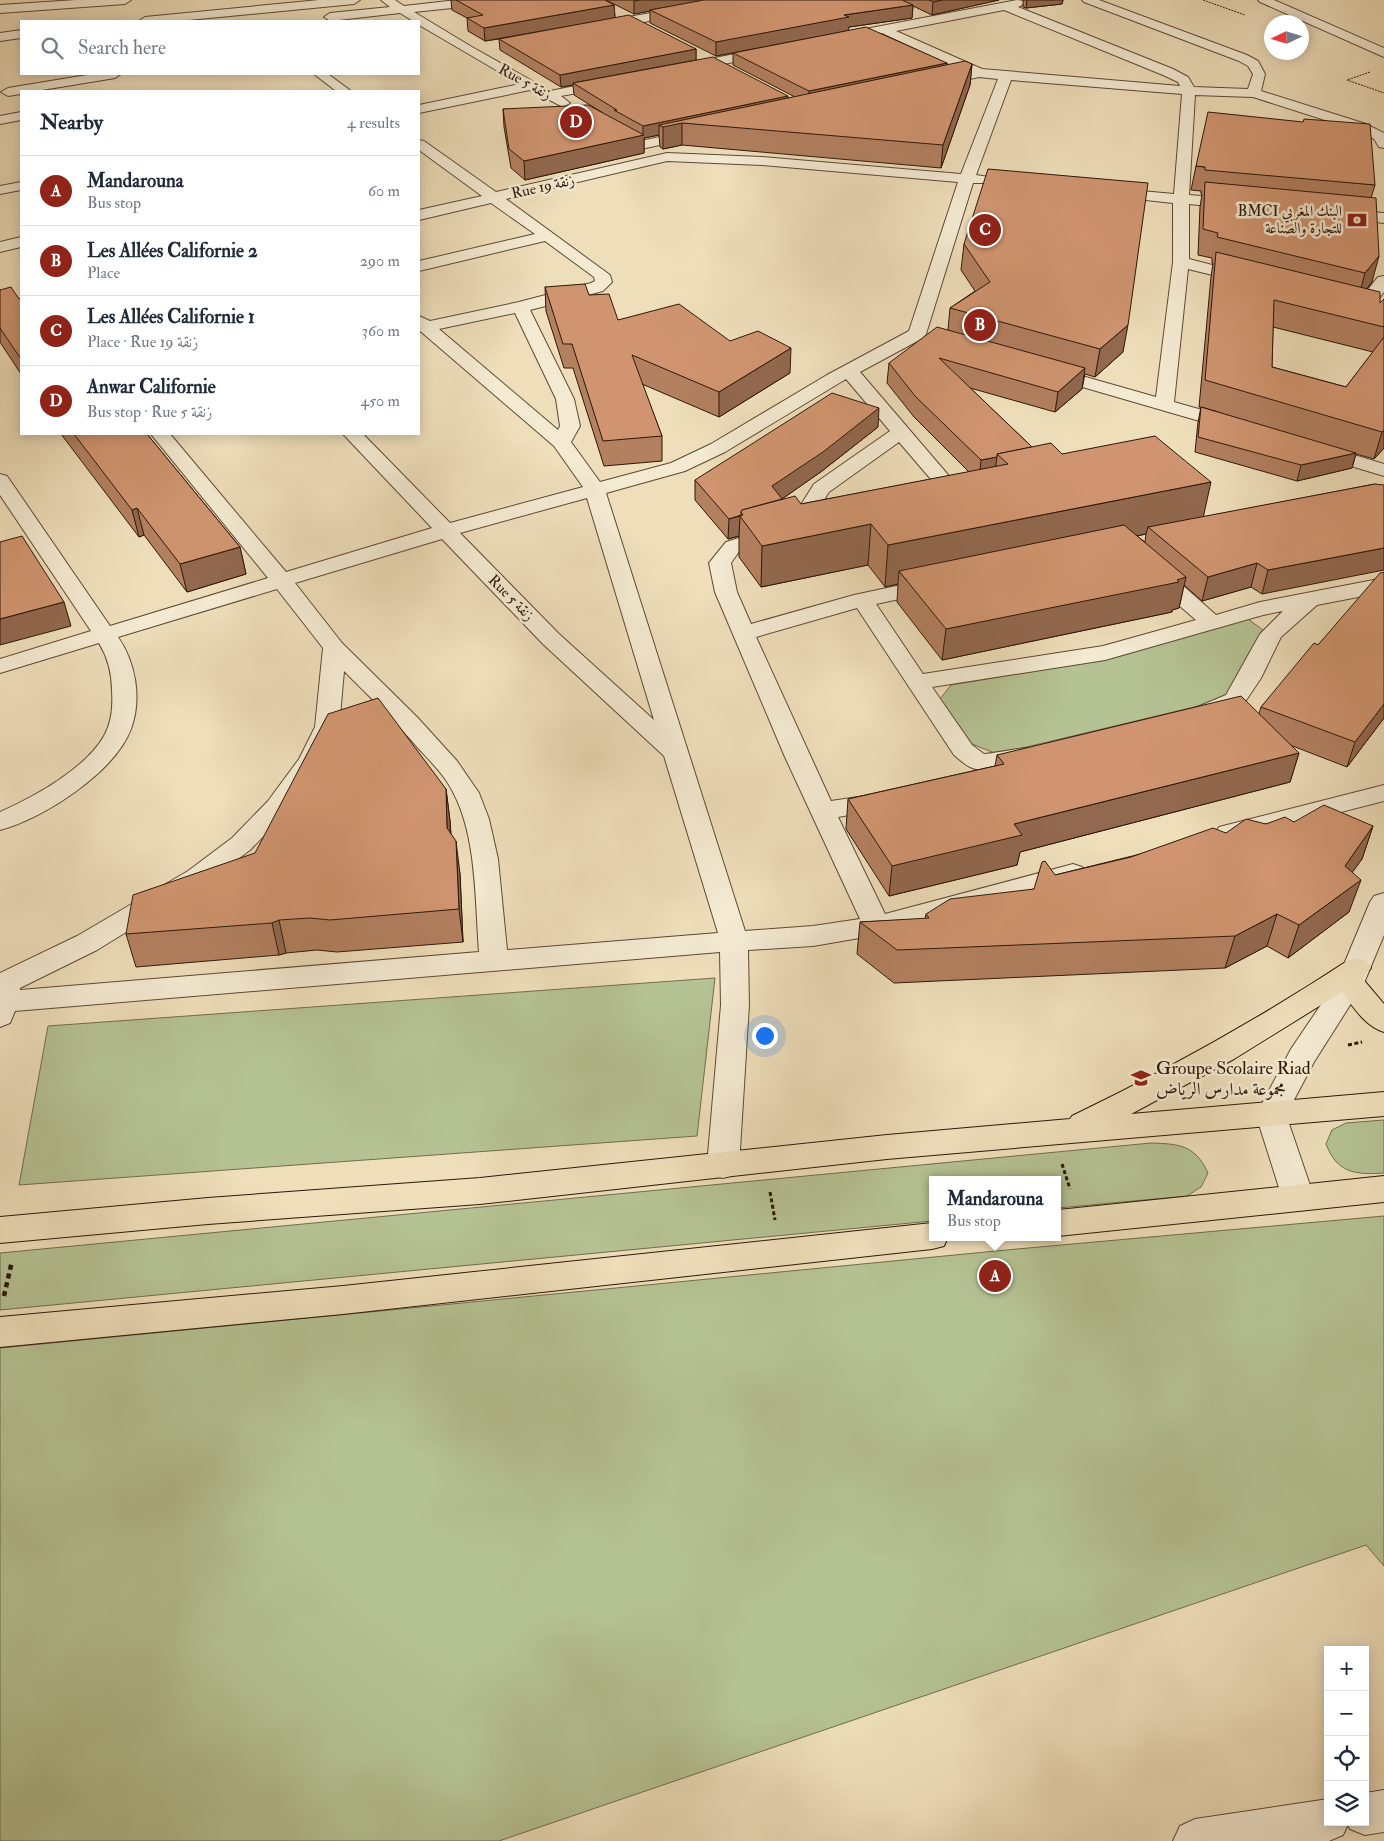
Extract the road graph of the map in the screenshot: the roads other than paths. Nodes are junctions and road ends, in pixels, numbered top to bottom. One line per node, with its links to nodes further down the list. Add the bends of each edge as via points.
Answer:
1 (125, 0): 10 (street)
2 (354, 0): 17 (street)
3 (388, 0): 13 (street, Rue 5 زنقة)
4 (490, 0): 13 (street)
5 (743, 0): 19 (street)
6 (1034, 0): 11 (street)
7 (1088, 0): 48 (street, via 1243,58 1260,74)
8 (1264, 0): 32 (street)
9 (1291, 0): 28 (street)
10 (65, 2): 12 (street)
11 (1003, 6): 20 (street); 47 (street, via 1168,72 1182,80)
12 (0, 9)
13 (404, 10): 16 (street); 18 (street, Rue 5 زنقة)
14 (614, 12): 19 (street)
15 (915, 13): 20 (street)
16 (319, 18)
17 (155, 20)
18 (418, 20)
19 (629, 20): 22 (street); 23 (street)
20 (930, 20): 24 (street)
21 (421, 22): 30 (street, Rue 5 زنقة)
22 (590, 28)
23 (646, 29)
24 (883, 29): 27 (street); 37 (street)
25 (20, 34): 26 (street)
26 (0, 37)
27 (826, 40)
28 (1384, 41)
29 (484, 48): 30 (street)
30 (468, 50): 42 (street, Rue 5 زنقة)
31 (780, 50): 34 (street)
32 (1384, 53)
33 (697, 54): 34 (street)
34 (714, 63): 35 (street); 36 (street)
35 (675, 70)
36 (731, 71)
37 (979, 73): 40 (street); 43 (street)
38 (107, 75): 44 (street)
39 (321, 75): 45 (street)
40 (1006, 76): 47 (street); 61 (street)
41 (626, 80): 49 (street)
42 (532, 86): 49 (street, Rue 5 زنقة); 52 (street)
43 (921, 86)
44 (4, 88): 50 (street)
45 (341, 89): 46 (street)
46 (322, 90)
47 (1188, 91): 48 (street); 68 (street)
48 (1254, 93): 58 (street, via 1361,127 1379,136)
49 (548, 95): 51 (street, Rue 5 زنقة)
50 (20, 104)
51 (572, 108)
52 (420, 109)
53 (20, 116): 54 (street)
54 (0, 120)
55 (709, 130): 57 (street)
56 (626, 137): 57 (street)
57 (641, 144): 60 (street)
58 (1384, 144)
59 (420, 145): 67 (street)
60 (667, 157): 61 (street, via 762,161); 67 (street, Rue 19 زنقة)
61 (968, 178): 62 (street); 84 (street)
62 (1000, 182)
63 (20, 186): 64 (street)
64 (0, 190)
65 (1095, 190): 68 (street)
66 (420, 198): 70 (street)
67 (493, 198): 70 (street, Rue 19 زنقة); 74 (street)
68 (1181, 199): 69 (street); 77 (street)
69 (1248, 205)
70 (436, 211): 72 (street, Rue 19 زنقة)
71 (1326, 212): 73 (street)
72 (420, 215)
73 (1384, 218)
74 (547, 236): 78 (street); 82 (street, via 602,275 604,282 596,287)
75 (20, 242): 76 (street)
76 (0, 246)
77 (1181, 262): 80 (street); 88 (street)
78 (420, 266)
79 (1384, 281): 81 (street, via 1370,309)
80 (1267, 284)
81 (1344, 302)
82 (520, 307): 83 (street); 93 (street, via 565,399 570,426)
83 (423, 324): 93 (street)
84 (917, 334): 85 (street); 87 (street)
85 (936, 339)
86 (1031, 366): 88 (street)
87 (849, 371): 90 (street); 97 (street, via 718,448 678,467)
88 (1164, 404): 89 (street)
89 (1248, 429)
90 (901, 432): 98 (street); 100 (street, via 821,488 812,504)
91 (161, 435): 103 (street)
92 (353, 435): 101 (street, Rue 5 زنقة)
93 (561, 442): 97 (street)
94 (1305, 446): 95 (street)
95 (1383, 468)
96 (0, 480): 110 (street)
97 (594, 488): 101 (street); 116 (street)
98 (954, 494)
99 (839, 517): 100 (street)
100 (818, 522): 109 (street, via 733,546 720,563 726,592)
101 (445, 531): 103 (street); 116 (street, Rue 5 زنقة, via 551,639)
102 (1141, 561): 108 (street)
103 (281, 580): 110 (street); 111 (street)
104 (949, 582): 106 (street)
105 (1384, 585): 107 (street)
106 (862, 600): 109 (street); 113 (street)
107 (1310, 600): 108 (street, via 1260,609); 114 (street, via 1271,634 1235,700)
108 (1212, 623): 113 (street, via 1105,653)
109 (744, 633): 121 (street)
110 (104, 636): 112 (street); 122 (street, via 119,660 124,697 123,716 115,737 77,778)
111 (334, 648): 128 (street, via 453,771 470,799 488,887); 130 (street, via 327,727 311,760 277,807 247,838 197,877)
112 (0, 666)
113 (917, 682): 117 (street, via 963,750)
114 (1184, 717)
115 (1054, 749): 117 (street, via 1007,760)
116 (678, 754): 127 (street)
117 (979, 762): 118 (street)
118 (965, 786)
119 (1384, 793): 123 (street)
120 (911, 797): 121 (street)
121 (822, 811): 126 (street)
122 (0, 822)
123 (1205, 839)
124 (1092, 868): 126 (street)
125 (1384, 902): 129 (street)
126 (878, 926): 127 (street, via 813,936)
127 (734, 941): 128 (street); 135 (street, via 735,1005)
128 (494, 961): 130 (street)
129 (1353, 976): 131 (main road, via 1371,1009); 133 (street, via 1302,1057); 134 (main road, via 1160,1087)
130 (3, 996)
131 (1384, 1021)
132 (1384, 1104): 133 (main road)
133 (1271, 1115): 134 (main road); 137 (street)
134 (1060, 1132): 135 (main road)
135 (723, 1166): 139 (main road, via 480,1191 208,1211)
136 (1384, 1190): 137 (main road)
137 (1298, 1197): 138 (main road)
138 (1069, 1221)
139 (10, 1230)
140 (929, 1236): 141 (main road, via 343,1300)
141 (1, 1318)
142 (1384, 1812): 143 (street)
143 (1369, 1814)
144 (1324, 1821): 145 (street)
145 (1195, 1841)

